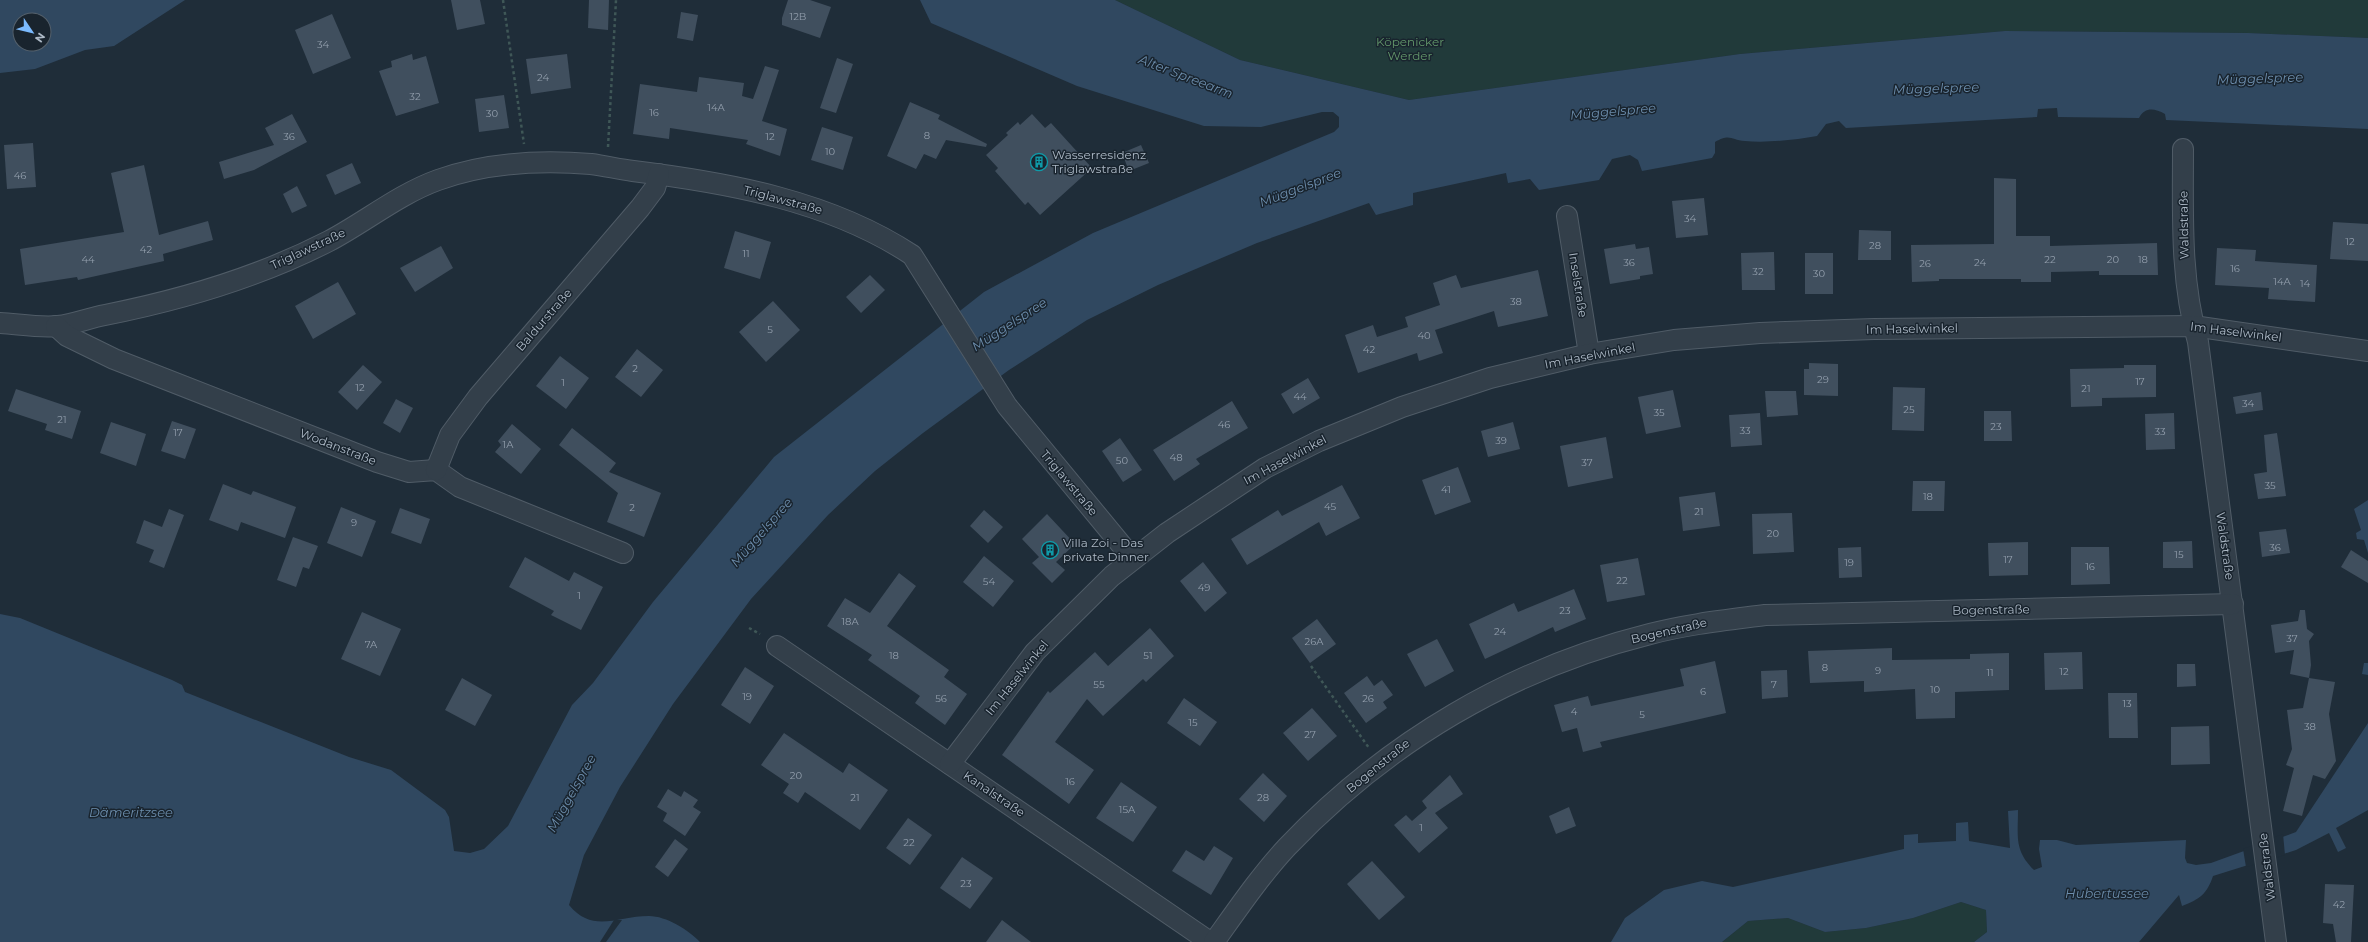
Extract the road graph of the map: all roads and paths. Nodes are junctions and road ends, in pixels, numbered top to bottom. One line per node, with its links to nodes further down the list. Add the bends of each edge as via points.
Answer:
1 (503, 0): 4 (path)
2 (616, 0): 5 (path)
3 (2184, 149): 10 (street, Waldstraße, via 2183,229 2187,291)
4 (526, 163): 5 (street, Triglawstraße, via 590,164); 9 (street, Triglawstraße, via 465,172 438,180 411,192 329,241 294,258 245,276 186,296)
5 (608, 167): 6 (street, Triglawstraße)
6 (658, 174): 13 (street, Baldurstraße, via 656,188 640,208 478,397 450,435); 15 (street, Triglawstraße, via 695,179 802,204 843,218 889,240 912,255 1007,406)
7 (1566, 216): 12 (street, Inselstraße)
8 (0, 323): 9 (street, Triglawstraße)
9 (56, 326): 13 (street, Wodanstraße, via 67,336 114,359 377,462 409,472)
10 (2193, 326): 11 (street, Im Haselwinkel); 12 (street, Im Haselwinkel, via 1874,329 1760,333 1674,340); 16 (street, Waldstraße, via 2199,349)
11 (2368, 351)
12 (1590, 354): 15 (street, Im Haselwinkel, via 1490,378 1402,407 1319,441 1265,468 1216,499)
13 (436, 470): 14 (street, via 460,487)
14 (623, 553)
15 (1133, 559): 20 (street, Im Haselwinkel, via 1035,652)
16 (2233, 604): 19 (street, Bogenstraße, via 1765,615 1701,623 1611,645 1536,674 1450,715); 23 (street, Waldstraße)
17 (777, 646): 20 (street, Kanalstraße)
18 (1311, 666): 19 (path)
19 (1379, 763): 22 (street, Bogenstraße, via 1286,848)
20 (950, 764): 21 (street, Kanalstraße)
21 (1210, 942)
22 (1214, 942)
23 (2276, 942)

